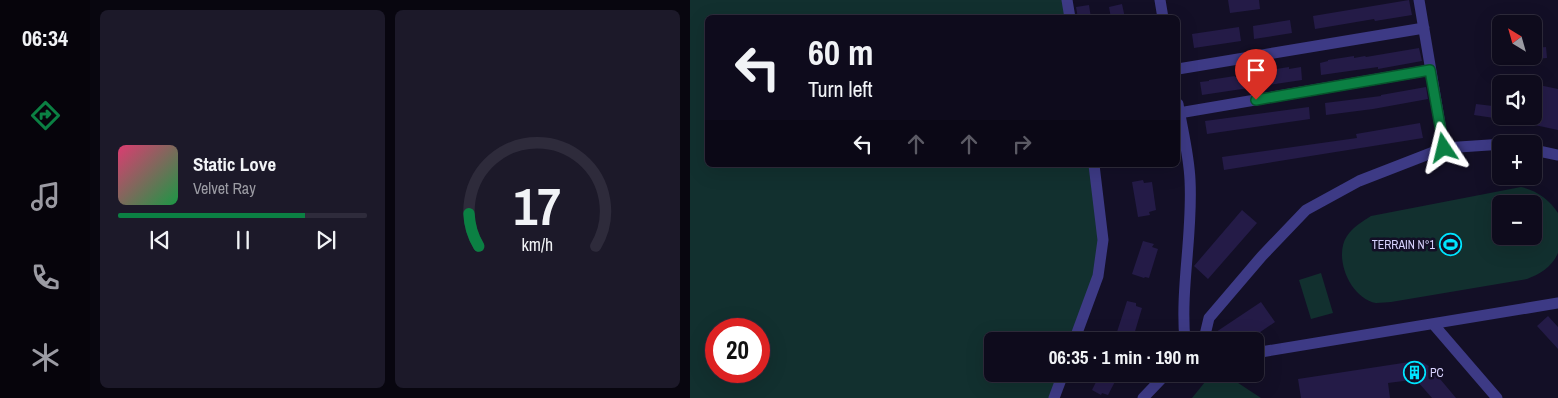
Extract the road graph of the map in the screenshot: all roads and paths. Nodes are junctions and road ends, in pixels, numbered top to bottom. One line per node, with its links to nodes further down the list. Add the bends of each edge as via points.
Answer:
1 (1068, 0): 4 (street)
2 (1160, 0): 5 (street)
3 (1419, 0): 6 (street)
4 (1070, 15)
5 (1162, 15)
6 (1424, 28): 7 (street); 8 (street)
7 (1180, 69)
8 (1430, 70): 9 (street); 12 (street)
9 (1180, 108)
10 (1180, 120): 19 (street, via 1190,179 1183,320)
11 (1492, 145): 12 (street)
12 (1444, 148): 20 (street, via 1359,181 1306,210 1209,318)
13 (1542, 152): 14 (street)
14 (1558, 155)
15 (1094, 167): 18 (street, via 1103,240 1098,276)
16 (1558, 304): 17 (street)
17 (1434, 325): 21 (street); 26 (street)
18 (1077, 332)
19 (1185, 332)
20 (1206, 332)
21 (1264, 352)
22 (1060, 382): 24 (street)
23 (1158, 382): 25 (street)
24 (1054, 398)
25 (1143, 398)
26 (1497, 398)

